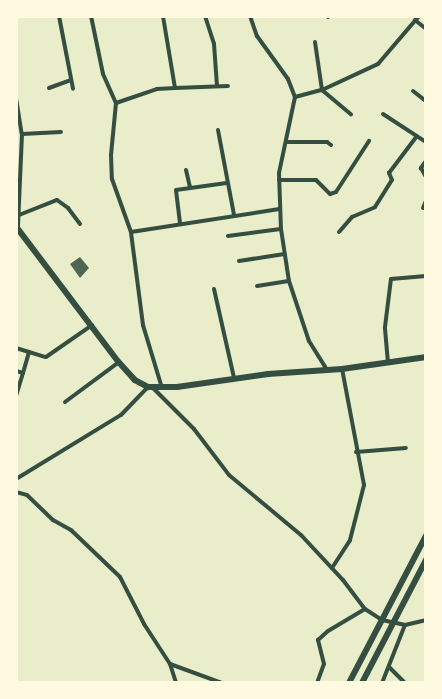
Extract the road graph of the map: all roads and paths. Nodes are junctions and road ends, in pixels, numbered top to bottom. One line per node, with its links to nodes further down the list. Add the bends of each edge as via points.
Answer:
1 (59, 16): 12 (street)
2 (91, 16): 23 (street, via 104,74)
3 (163, 16): 16 (street)
4 (205, 16): 13 (street, via 214,44)
5 (250, 16): 20 (street, via 257,36 288,79)
6 (419, 16): 7 (street)
7 (415, 20): 9 (street); 18 (street, via 378,64)
8 (16, 29): 10 (street)
9 (426, 29)
10 (16, 39)
11 (314, 42): 18 (street)
12 (71, 80): 15 (street); 17 (street)
13 (216, 86): 14 (street); 16 (street)
14 (228, 86)
15 (50, 88)
16 (175, 88): 23 (street, via 157,89)
17 (73, 89)
18 (322, 90): 20 (street); 24 (street)
19 (414, 91): 22 (street)
20 (295, 97): 31 (street)
21 (17, 100): 28 (street)
22 (426, 101)
23 (116, 103): 49 (street, via 112,179)
24 (351, 114)
25 (383, 114): 29 (street)
26 (218, 130): 38 (street)
27 (61, 132): 28 (street)
28 (22, 134): 43 (street)
29 (417, 136): 32 (street); 50 (street, via 389,173 392,180 375,207 352,217)
30 (369, 140): 37 (street, via 336,192 330,194 316,180)
31 (286, 142): 33 (street, via 327,142); 37 (street)
32 (426, 142)
33 (331, 145)
34 (426, 161): 36 (street, via 421,168)
35 (186, 170): 39 (street)
36 (426, 176)
37 (278, 180): 42 (street)
38 (227, 183): 39 (street); 44 (street, via 231,187)
39 (190, 188): 45 (street, via 176,190)
40 (426, 201): 41 (street)
41 (423, 208)
42 (279, 209): 44 (street); 48 (street)
43 (19, 215): 46 (street, via 57,200); 47 (street)
44 (234, 215): 45 (street)
45 (180, 223): 49 (street)
46 (80, 224)
47 (17, 227): 58 (main road)
48 (281, 229): 51 (street); 52 (street)
49 (131, 232): 70 (street, via 143,325)
50 (340, 232)
51 (228, 236)
52 (284, 254): 53 (street); 55 (street)
53 (238, 260)
54 (426, 276): 63 (street, via 391,279 385,327)
55 (289, 281): 56 (street); 65 (street, via 310,341)
56 (257, 286)
57 (214, 289): 68 (street)
58 (92, 325): 60 (street, via 46,357); 62 (main road)
59 (16, 348): 60 (street)
60 (29, 352): 67 (street)
61 (426, 357): 63 (main road)
62 (119, 362): 69 (main road, via 135,380); 72 (street)
63 (388, 363): 64 (main road)
64 (342, 369): 65 (main road); 74 (street)
65 (327, 370): 68 (main road)
66 (16, 371): 67 (street)
67 (23, 373): 71 (street)
68 (234, 378): 70 (main road)
69 (151, 388): 70 (main road); 75 (street, via 121,415); 79 (street, via 194,429 238,485 292,526)
70 (162, 388)
71 (16, 396)
72 (65, 402)
73 (406, 448): 74 (street)
74 (356, 452): 79 (street, via 364,485 350,540)
75 (16, 479)
76 (16, 492): 85 (street, via 27,495 53,520 71,530 120,577 144,624)
77 (426, 536): 81 (main road)
78 (426, 560): 83 (main road)
79 (332, 568): 80 (street)
80 (365, 609): 81 (street); 89 (street, via 318,640 324,664)
81 (382, 620): 83 (street); 90 (main road)
82 (426, 620): 84 (street)
83 (393, 623): 84 (street); 91 (main road)
84 (405, 625): 86 (street)
85 (170, 664): 87 (street); 88 (street)
86 (389, 667): 92 (street); 93 (street)
87 (176, 683)
88 (222, 683)
89 (317, 683)
90 (349, 683)
91 (362, 683)
92 (382, 683)
93 (404, 683)

